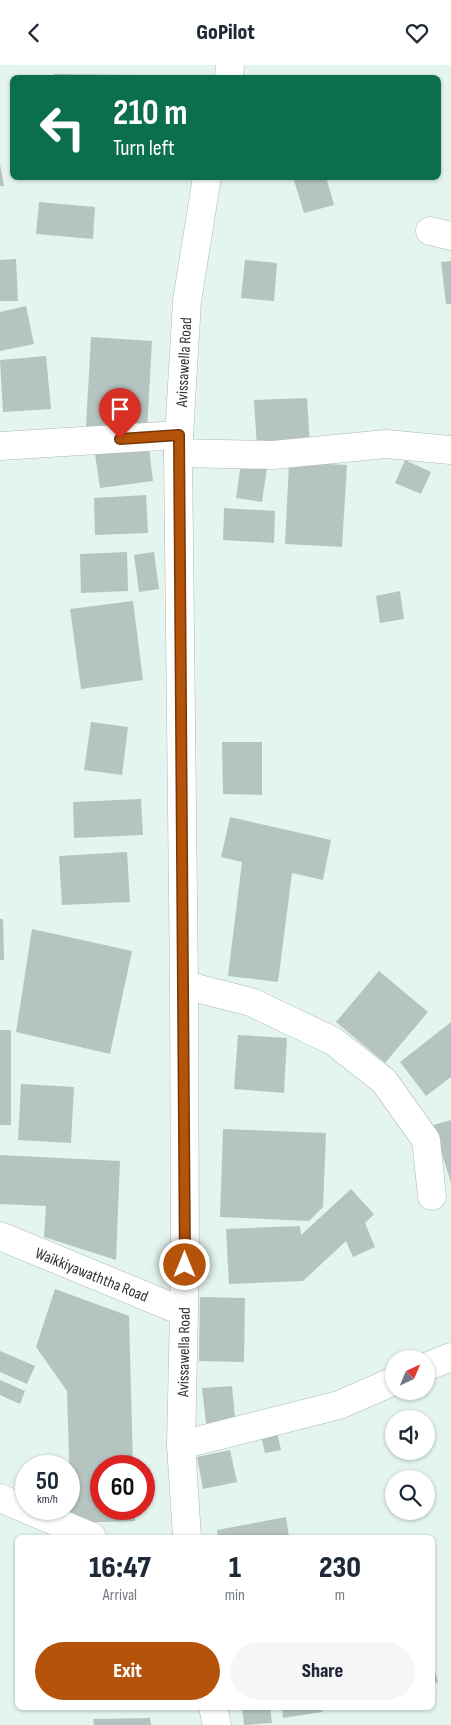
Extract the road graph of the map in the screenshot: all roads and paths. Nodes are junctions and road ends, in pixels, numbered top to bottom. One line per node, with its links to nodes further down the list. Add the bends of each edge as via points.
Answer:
1 (207, 180): 2 (main road, Avissawella Road, via 187,301)
2 (179, 444): 3 (main road); 4 (main road, via 273,455 386,444); 5 (main road, Avissawella Road)
3 (0, 446)
4 (451, 450)
5 (184, 985): 6 (main road, via 251,1002 333,1041 384,1081 426,1140); 8 (main road, Avissawella Road)
6 (432, 1196)
7 (0, 1236): 8 (main road, Waikkiyawaththa Road)
8 (184, 1312): 12 (main road, Avissawella Road)
9 (451, 1357): 10 (main road)
10 (435, 1363)
11 (385, 1385): 12 (main road, via 339,1405)
12 (181, 1445): 15 (main road, Avissawella Road)
13 (0, 1498): 14 (main road)
14 (87, 1535)
15 (187, 1535)
16 (214, 1710): 17 (main road)
17 (217, 1725)

